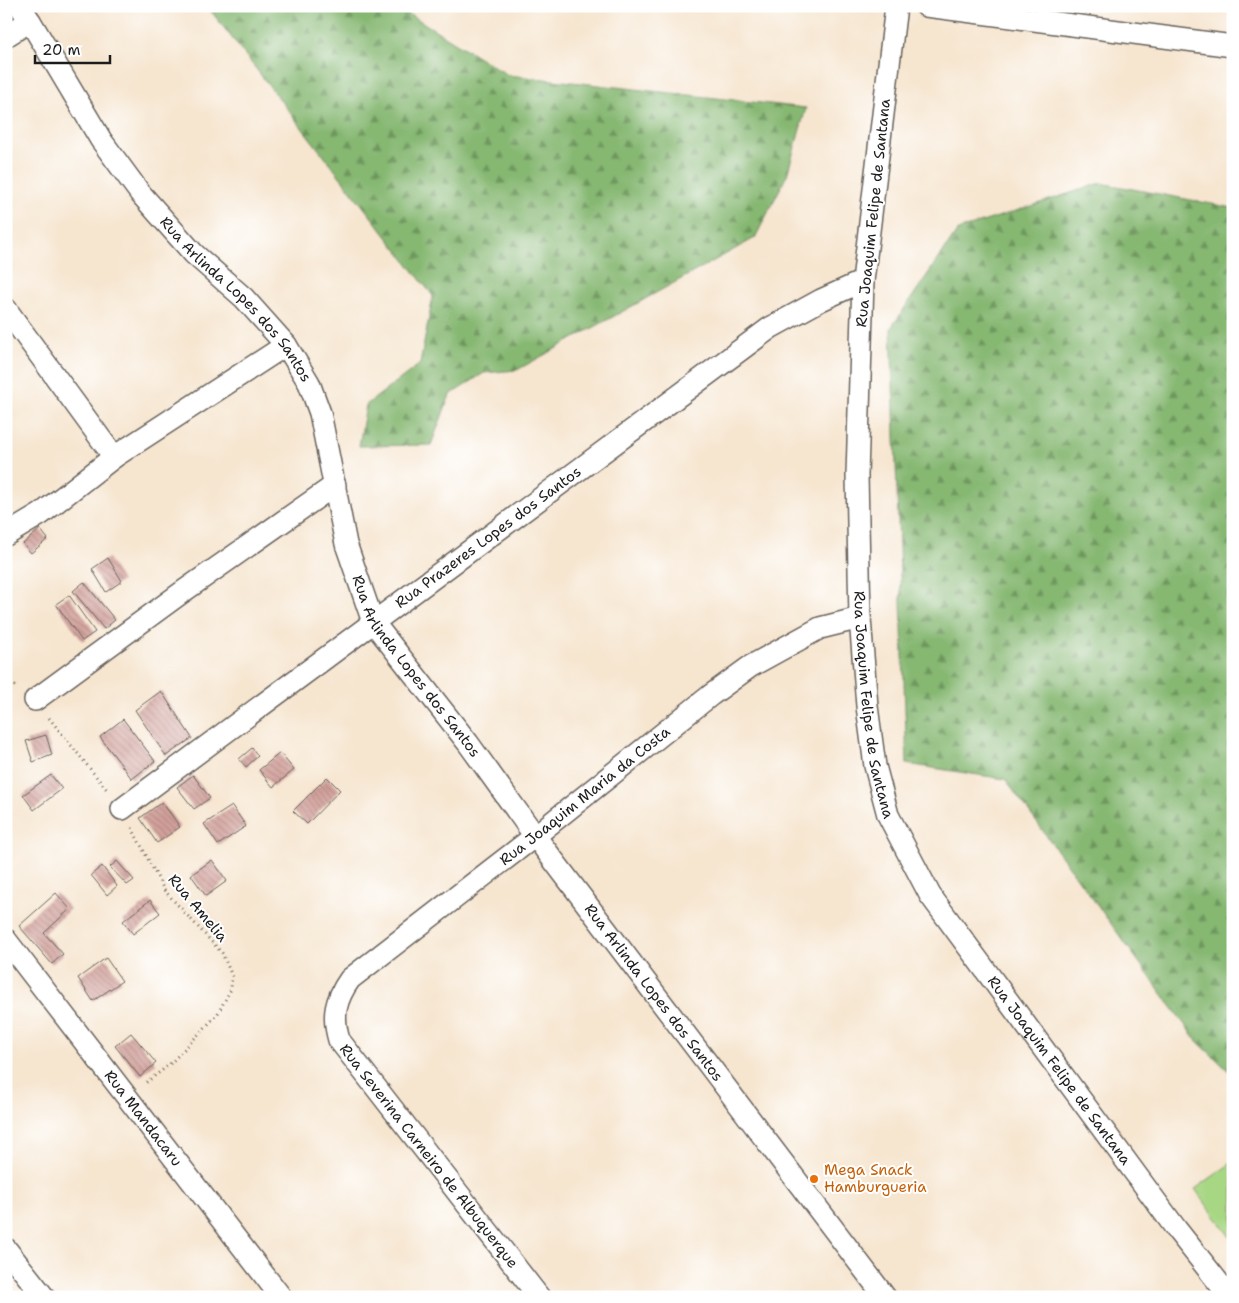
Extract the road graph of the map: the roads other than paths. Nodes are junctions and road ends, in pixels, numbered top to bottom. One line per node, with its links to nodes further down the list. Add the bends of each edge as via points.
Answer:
1 (896, 6): 6 (street, Rua Joaquim Felipe de Santana)
2 (926, 6): 5 (street)
3 (25, 13): 4 (street); 8 (street, Rua Arlinda Lopes dos Santos, via 101,140 140,193 194,254 244,298)
4 (6, 36)
5 (1233, 46)
6 (863, 281): 12 (street, Rua Joaquim Felipe de Santana, via 857,475); 13 (street, Rua Prazeres Lopes dos Santos, via 770,328)
7 (6, 310): 9 (street)
8 (286, 345): 9 (street); 10 (street, Rua Arlinda Lopes dos Santos, via 309,383 320,413)
9 (114, 457): 11 (street, via 41,514)
10 (335, 485): 13 (street, Rua Arlinda Lopes dos Santos, via 346,544); 14 (street)
11 (6, 535)
12 (860, 618): 16 (street, Rua Joaquim Maria da Costa, via 820,628 751,666); 24 (street, Rua Joaquim Felipe de Santana, via 875,766 888,815 904,850 930,895 980,964)
13 (373, 622): 15 (street, Rua Prazeres Lopes dos Santos); 16 (street, Rua Arlinda Lopes dos Santos, via 468,743)
14 (35, 700)
15 (122, 809)
16 (535, 836): 18 (street, Rua Joaquim Maria da Costa, via 350,980); 23 (street, Rua Arlinda Lopes dos Santos)
17 (6, 940): 21 (street, Rua Mandacaru)
18 (334, 1009): 22 (street, Rua Severina Carneiro de Albuquerque, via 334,1025 339,1040)
19 (6, 1249): 20 (street)
20 (44, 1297)
21 (281, 1297)
22 (539, 1297)
23 (885, 1297)
24 (1230, 1297)

